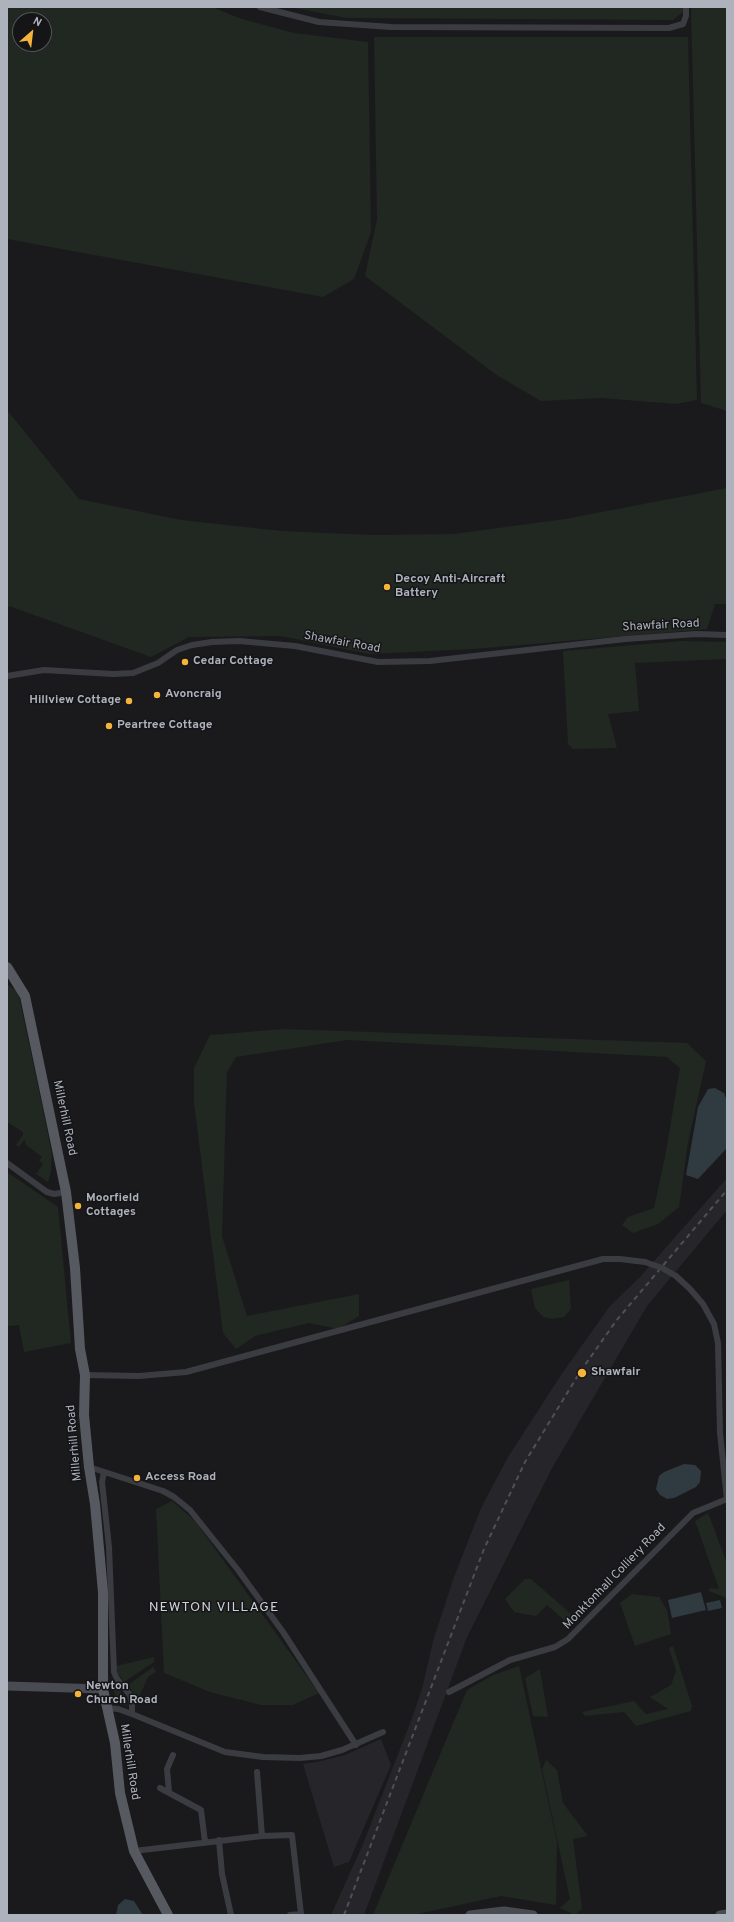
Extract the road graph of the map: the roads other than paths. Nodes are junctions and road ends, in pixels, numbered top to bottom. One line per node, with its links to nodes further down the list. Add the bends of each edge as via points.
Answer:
1 (260, 7): 2 (street, via 318,22 391,27 669,28 683,24)
2 (686, 7)
3 (727, 635): 4 (street, Shawfair Road, via 696,634 625,639 430,661 378,662 295,646 239,641 212,642 178,650 133,673 44,670)
4 (7, 676)
5 (7, 967): 7 (main road, Millerhill Road, via 25,996)
6 (7, 1163): 7 (street, via 47,1192)
7 (66, 1192): 8 (main road, Millerhill Road, via 75,1268 80,1349)
8 (85, 1375): 9 (main road, Millerhill Road, via 84,1415); 11 (street, bridge, via 139,1376 186,1372 602,1259 645,1262 676,1276 703,1304 714,1324 718,1343 720,1433)
9 (89, 1467): 10 (street); 13 (main road, Millerhill Road, via 103,1592)
10 (104, 1472): 16 (street, via 102,1482 109,1547 114,1672 130,1695); 18 (street, via 163,1491 190,1510 283,1632)
11 (727, 1500): 14 (street, Monktonhall Colliery Road, via 693,1513 568,1640 555,1647 510,1660)
12 (7, 1686): 13 (street)
13 (103, 1689): 15 (main road, Millerhill Road)
14 (449, 1692)
15 (107, 1708): 16 (street); 26 (main road, Millerhill Road, via 115,1743 120,1793)
16 (132, 1714): 18 (street, via 225,1752 300,1758 321,1756)
17 (383, 1732): 18 (street)
18 (356, 1744)
19 (173, 1755): 22 (street, via 167,1769)
20 (257, 1772): 23 (street)
21 (160, 1788): 22 (street)
22 (169, 1792): 25 (street, via 201,1810)
23 (262, 1836): 24 (street); 30 (street, via 292,1835 301,1914)
24 (219, 1840): 25 (street); 29 (street)
25 (205, 1842): 26 (street)
26 (134, 1851): 28 (main road, Millerhill Road)
27 (727, 1914): 33 (street)
28 (168, 1915)
29 (230, 1915)
30 (290, 1915)
31 (471, 1915): 32 (street, via 504,1911)
32 (532, 1915)
33 (720, 1915)

